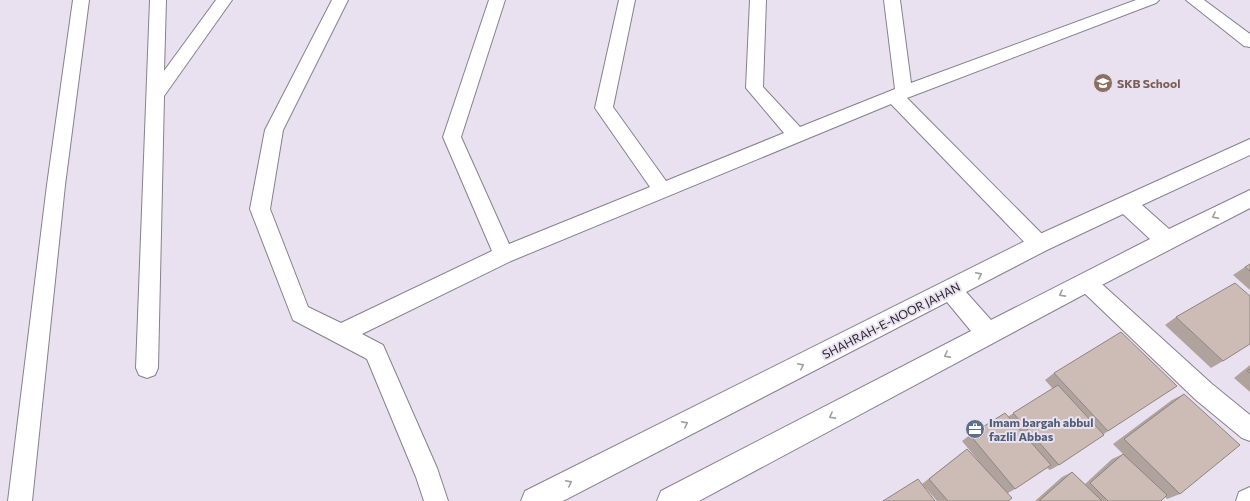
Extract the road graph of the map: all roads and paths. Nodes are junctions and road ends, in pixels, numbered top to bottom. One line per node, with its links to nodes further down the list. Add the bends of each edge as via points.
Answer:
1 (81, 0): 29 (street, via 56,185)
2 (158, 0): 13 (street)
3 (224, 0): 13 (street)
4 (340, 0): 25 (street, via 274,130 260,209 300,313)
5 (497, 0): 21 (street, via 452,137)
6 (627, 0): 16 (street, via 604,108)
7 (758, 0): 14 (street, via 754,88)
8 (892, 0): 12 (street)
9 (1150, 0): 12 (street)
10 (1194, 0): 11 (street)
11 (1250, 42)
12 (899, 95): 14 (street); 20 (street)
13 (154, 97): 26 (street)
14 (797, 136): 16 (street)
15 (1250, 146): 18 (main road, SHAHRAH-E-NOOR JAHAN)
16 (662, 190): 21 (street)
17 (1249, 199): 19 (main road, one-way to 19)
18 (1126, 204): 19 (main road); 20 (main road, SHAHRAH-E-NOOR JAHAN)
19 (1168, 241): 22 (main road)
20 (1039, 244): 23 (main road, SHAHRAH-E-NOOR JAHAN, one-way to 20)
21 (504, 254): 25 (street)
22 (1086, 282): 24 (main road, one-way to 24); 27 (street, via 1204,392)
23 (950, 290): 24 (main road); 31 (main road, SHAHRAH-E-NOOR JAHAN, one-way to 23)
24 (988, 333): 32 (main road, one-way to 32)
25 (341, 334): 30 (street, via 375,352 428,476)
26 (147, 368)
27 (1250, 430)
28 (1250, 499): 33 (street)
29 (20, 501)
30 (436, 501)
31 (534, 501)
32 (671, 501)
33 (1248, 501)

